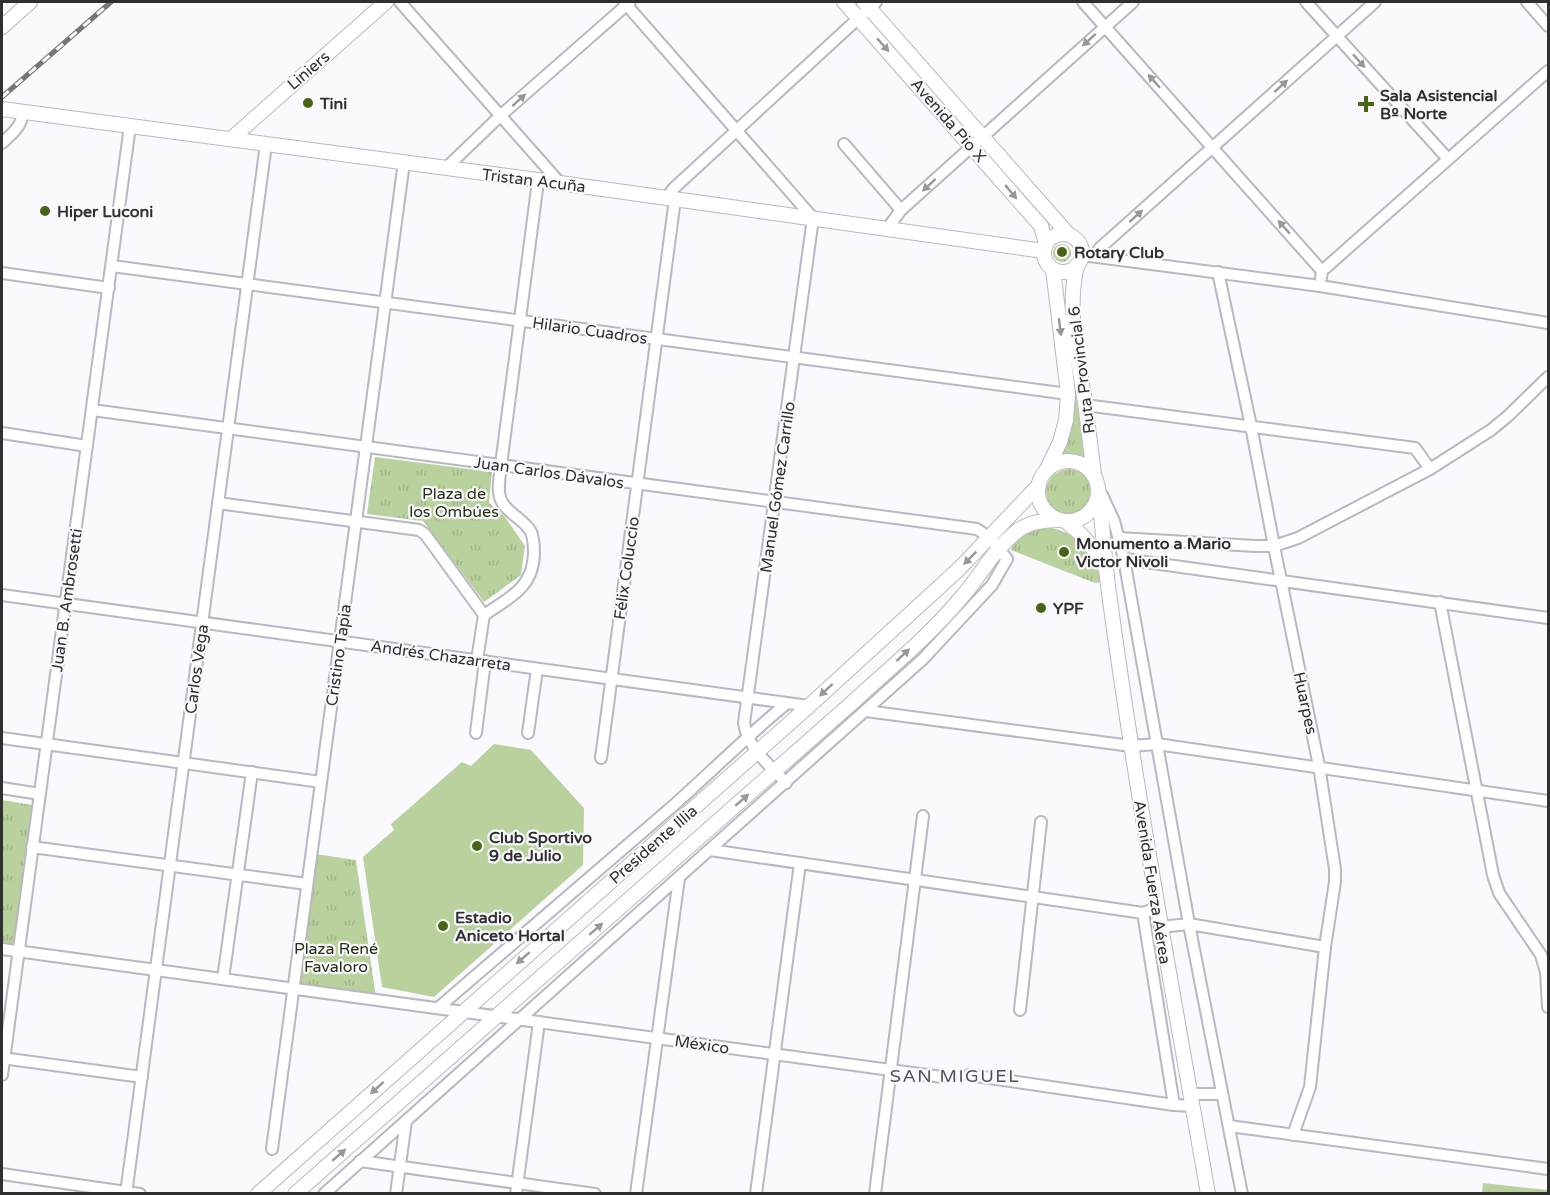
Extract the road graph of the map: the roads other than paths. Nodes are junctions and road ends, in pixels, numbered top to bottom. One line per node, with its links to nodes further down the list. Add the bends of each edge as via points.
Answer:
1 (30, 2): 15 (main road)
2 (386, 2): 24 (main road, Liniers)
3 (400, 2): 20 (street)
4 (627, 2): 20 (street, one-way to 4); 22 (street)
5 (844, 2): 12 (main road, Avenida Pio X)
6 (1083, 2): 13 (street)
7 (1133, 2): 13 (street)
8 (1306, 2): 16 (street)
9 (1375, 2): 16 (street)
10 (1527, 2): 14 (street)
11 (870, 4): 12 (street); 23 (main road, Avenida Pio X)
12 (859, 18): 22 (street); 28 (main road, Avenida Pio X, one-way to 28)
13 (1105, 26): 23 (street, one-way to 23); 29 (street, one-way to 13)
14 (1548, 26)
15 (2, 27)
16 (1337, 36): 29 (street, one-way to 16); 30 (street, one-way to 30)
17 (1548, 71): 30 (street)
18 (2, 109): 19 (main road, Tristan Acuña)
19 (23, 112): 21 (main road, Tristan Acuña); 25 (street, via 16,131)
20 (500, 116): 32 (street); 34 (street)
21 (130, 126): 24 (main road, Tristan Acuña); 42 (street, Juan B. Ambrosetti)
22 (737, 130): 35 (street, via 673,189); 37 (street)
23 (983, 135): 28 (street); 39 (main road, Avenida Pio X)
24 (231, 139): 26 (main road, Tristan Acuña)
25 (2, 143)
26 (266, 144): 31 (main road, Tristan Acuña); 47 (street, Carlos Vega)
27 (844, 144): 36 (street)
28 (972, 145): 36 (street, one-way to 36); 40 (main road, Avenida Pio X, one-way to 40, via 1041,226)
29 (1213, 147): 41 (street, one-way to 29); 44 (street, one-way to 29)
30 (1448, 159): 44 (street)
31 (404, 162): 32 (main road, Tristan Acuña); 50 (street, Cristino Tapia)
32 (446, 168): 33 (main road, Tristan Acuña)
33 (538, 181): 34 (main road, Tristan Acuña); 51 (street)
34 (560, 183): 35 (main road, Tristan Acuña)
35 (671, 198): 37 (main road, Tristan Acuña); 53 (street, Félix Coluccio)
36 (901, 210): 38 (street)
37 (813, 218): 38 (main road, Tristan Acuña); 54 (street, Manuel Gómez Carrillo)
38 (887, 229): 40 (main road, Tristan Acuña)
39 (1069, 235): 40 (main road, via 1058,234); 41 (main road, via 1078,243)
40 (1045, 248): 43 (main road, via 1046,261)
41 (1084, 259): 43 (main road, via 1065,272); 45 (street); 57 (main road, Ruta Provincial 6, via 1073,282 1075,343)
42 (112, 266): 47 (street, Hilario Cuadros); 49 (street, Juan B. Ambrosetti)
43 (1053, 269): 56 (main road, Ruta Provincial 6, one-way to 56)
44 (1322, 271): 48 (street)
45 (1218, 272): 48 (street); 59 (street, Huarpes)
46 (2, 273): 49 (street)
47 (248, 284): 50 (street, Hilario Cuadros); 60 (street, Carlos Vega)
48 (1320, 286): 52 (street)
49 (109, 288): 58 (street, Juan B. Ambrosetti)
50 (385, 302): 51 (street, Hilario Cuadros); 63 (street, Cristino Tapia)
51 (520, 321): 53 (street, Hilario Cuadros); 64 (street)
52 (1548, 323)
53 (656, 339): 54 (street, Hilario Cuadros); 67 (street, Félix Coluccio)
54 (794, 357): 56 (street, Hilario Cuadros); 70 (street, Manuel Gómez Carrillo)
55 (1548, 377): 65 (street, via 1491,430)
56 (1068, 394): 66 (main road, Ruta Provincial 6, via 1060,442)
57 (1085, 405): 59 (street); 68 (main road, Ruta Provincial 6)
58 (92, 410): 60 (street, Juan Carlos Dávalos); 62 (street, Juan B. Ambrosetti)
59 (1251, 426): 65 (street, via 1415,448); 76 (street, Huarpes)
60 (228, 429): 63 (street, Juan Carlos Dávalos); 71 (street, Carlos Vega)
61 (2, 433): 62 (street)
62 (87, 446): 82 (street, Juan B. Ambrosetti)
63 (366, 447): 64 (street, Juan Carlos Dávalos); 73 (street, Cristino Tapia)
64 (501, 465): 67 (street, Juan Carlos Dávalos); 83 (street, via 502,502 530,531 534,564 523,588)
65 (1430, 469): 76 (street, via 1320,527)
66 (1046, 471): 68 (main road, via 1071,461 1088,468); 69 (main road)
67 (637, 483): 70 (street, Juan Carlos Dávalos); 89 (street, Félix Coluccio)
68 (1096, 483): 72 (main road, via 1094,506 1089,513 1074,521); 74 (street); 78 (main road, Ruta Provincial 6)
69 (1039, 485): 72 (main road, via 1045,510); 75 (main road, Presidente Illia)
70 (775, 502): 75 (street, Juan Carlos Dávalos, via 977,529); 90 (street, Manuel Gómez Carrillo)
71 (218, 503): 73 (street); 85 (street, Carlos Vega)
72 (1062, 520): 75 (main road, Presidente Illia, via 1029,524); 78 (main road, via 1081,533)
73 (355, 522): 83 (street, via 425,534); 86 (street, Cristino Tapia)
74 (1119, 538): 76 (street); 77 (street)
75 (994, 543): 92 (main road, Presidente Illia, one-way to 92, via 959,568); 93 (street, via 1007,559 992,585 923,659); 105 (main road, Presidente Illia, one-way to 75, via 945,616 962,598)
76 (1274, 546): 79 (street, Huarpes)
77 (1124, 559): 79 (street); 99 (street)
78 (1106, 570): 100 (main road, Avenida Fuerza Aérea)
79 (1281, 579): 81 (street); 104 (street, Huarpes)
80 (2, 595): 82 (street, Andrés Chazarreta)
81 (1440, 602): 84 (street); 110 (street)
82 (66, 604): 85 (street, Andrés Chazarreta); 98 (street, Juan B. Ambrosetti)
83 (484, 615): 87 (street)
84 (1548, 618)
85 (202, 622): 86 (street, Andrés Chazarreta); 103 (street, Carlos Vega)
86 (339, 641): 87 (street, Andrés Chazarreta); 107 (street, Cristino Tapia)
87 (481, 661): 88 (street, Andrés Chazarreta); 94 (street)
88 (537, 669): 89 (street, Andrés Chazarreta); 95 (street)
89 (611, 679): 90 (street, Andrés Chazarreta); 102 (street, Félix Coluccio)
90 (748, 698): 91 (street, Andrés Chazarreta); 96 (street, Manuel Gómez Carrillo)
91 (786, 704): 92 (street, Andrés Chazarreta); 96 (street)
92 (809, 706): 101 (main road, Presidente Illia)
93 (866, 711): 100 (street); 108 (street)
94 (476, 733)
95 (528, 733)
96 (746, 737): 101 (street); 120 (street)
97 (2, 738): 98 (street)
98 (46, 744): 103 (street); 111 (street, Juan B. Ambrosetti)
99 (1157, 744): 100 (street); 104 (street); 127 (street)
100 (1131, 746): 126 (main road, Avenida Fuerza Aérea)
101 (757, 752): 105 (street); 124 (main road, Presidente Illia)
102 (601, 758)
103 (184, 763): 106 (street); 118 (street, Carlos Vega)
104 (1319, 766): 110 (street); 129 (street, Huarpes, via 1335,869)
105 (775, 771): 108 (street); 139 (main road, Presidente Illia, one-way to 105)
106 (252, 772): 107 (street); 119 (street)
107 (321, 782): 123 (street, Cristino Tapia)
108 (786, 783): 116 (street)
109 (2, 788): 111 (street)
110 (1478, 791): 112 (street); 135 (street, via 1493,875 1499,893 1541,955)
111 (40, 794): 115 (street, Juan B. Ambrosetti)
112 (1548, 801)
113 (923, 816): 122 (street)
114 (1041, 822): 125 (street)
115 (32, 848): 118 (street); 131 (street, Juan B. Ambrosetti)
116 (710, 850): 117 (street); 121 (street)
117 (800, 863): 122 (street); 143 (street)
118 (169, 866): 119 (street); 132 (street, Carlos Vega)
119 (237, 875): 123 (street); 133 (street)
120 (590, 878): 124 (street); 136 (street)
121 (679, 878): 140 (street); 142 (street)
122 (915, 880): 125 (street); 145 (street)
123 (307, 884): 134 (street, Cristino Tapia)
124 (600, 890): 138 (main road, Presidente Illia, one-way to 138)
125 (1034, 897): 126 (street); 137 (street)
126 (1150, 911): 128 (main road, Avenida Fuerza Aérea); 152 (street)
127 (1189, 924): 128 (street); 129 (street); 150 (street)
128 (1160, 927): 151 (main road, Avenida Fuerza Aérea)
129 (1325, 947): 155 (street, Huarpes, via 1310,1087)
130 (2, 949): 131 (street, México)
131 (18, 951): 132 (street, México); 144 (street, Juan B. Ambrosetti)
132 (156, 970): 133 (street, México); 148 (street, Carlos Vega)
133 (223, 979): 134 (street, México)
134 (293, 988): 136 (street, México); 156 (street, Cristino Tapia)
135 (1548, 1007)
136 (438, 1008): 138 (street, México)
137 (1020, 1010)
138 (463, 1012): 139 (street, México); 164 (main road, Presidente Illia, one-way to 164)
139 (497, 1017): 140 (street, México); 165 (main road, Presidente Illia, one-way to 139)
140 (520, 1020): 141 (street, México); 153 (street)
141 (539, 1022): 142 (street, México); 161 (street)
142 (657, 1038): 143 (street, México); 169 (street)
143 (775, 1054): 145 (street, México); 170 (street)
144 (3, 1058): 146 (street, Juan B. Ambrosetti); 148 (street)
145 (889, 1070): 149 (street, México); 171 (street)
146 (2, 1075)
147 (969, 1075): 152 (street)
148 (142, 1077): 162 (street, Carlos Vega)
149 (942, 1077)
150 (1222, 1094): 151 (street); 154 (street)
151 (1191, 1100): 152 (street); 172 (main road, Avenida Fuerza Aérea)
152 (1174, 1105)
153 (405, 1121): 157 (street); 158 (street)
154 (1229, 1125): 155 (street); 173 (street)
155 (1293, 1135): 159 (street)
156 (272, 1149)
157 (360, 1161): 158 (street); 166 (street)
158 (400, 1167): 161 (street); 167 (street)
159 (1548, 1169)
160 (2, 1174): 162 (street)
161 (516, 1188): 168 (street)
162 (126, 1192): 163 (street)
163 (140, 1194)
164 (258, 1194)
165 (295, 1194)
166 (324, 1194)
167 (396, 1194)
168 (595, 1194)
169 (636, 1194)
170 (756, 1194)
171 (875, 1194)
172 (1208, 1194)
173 (1242, 1194)

